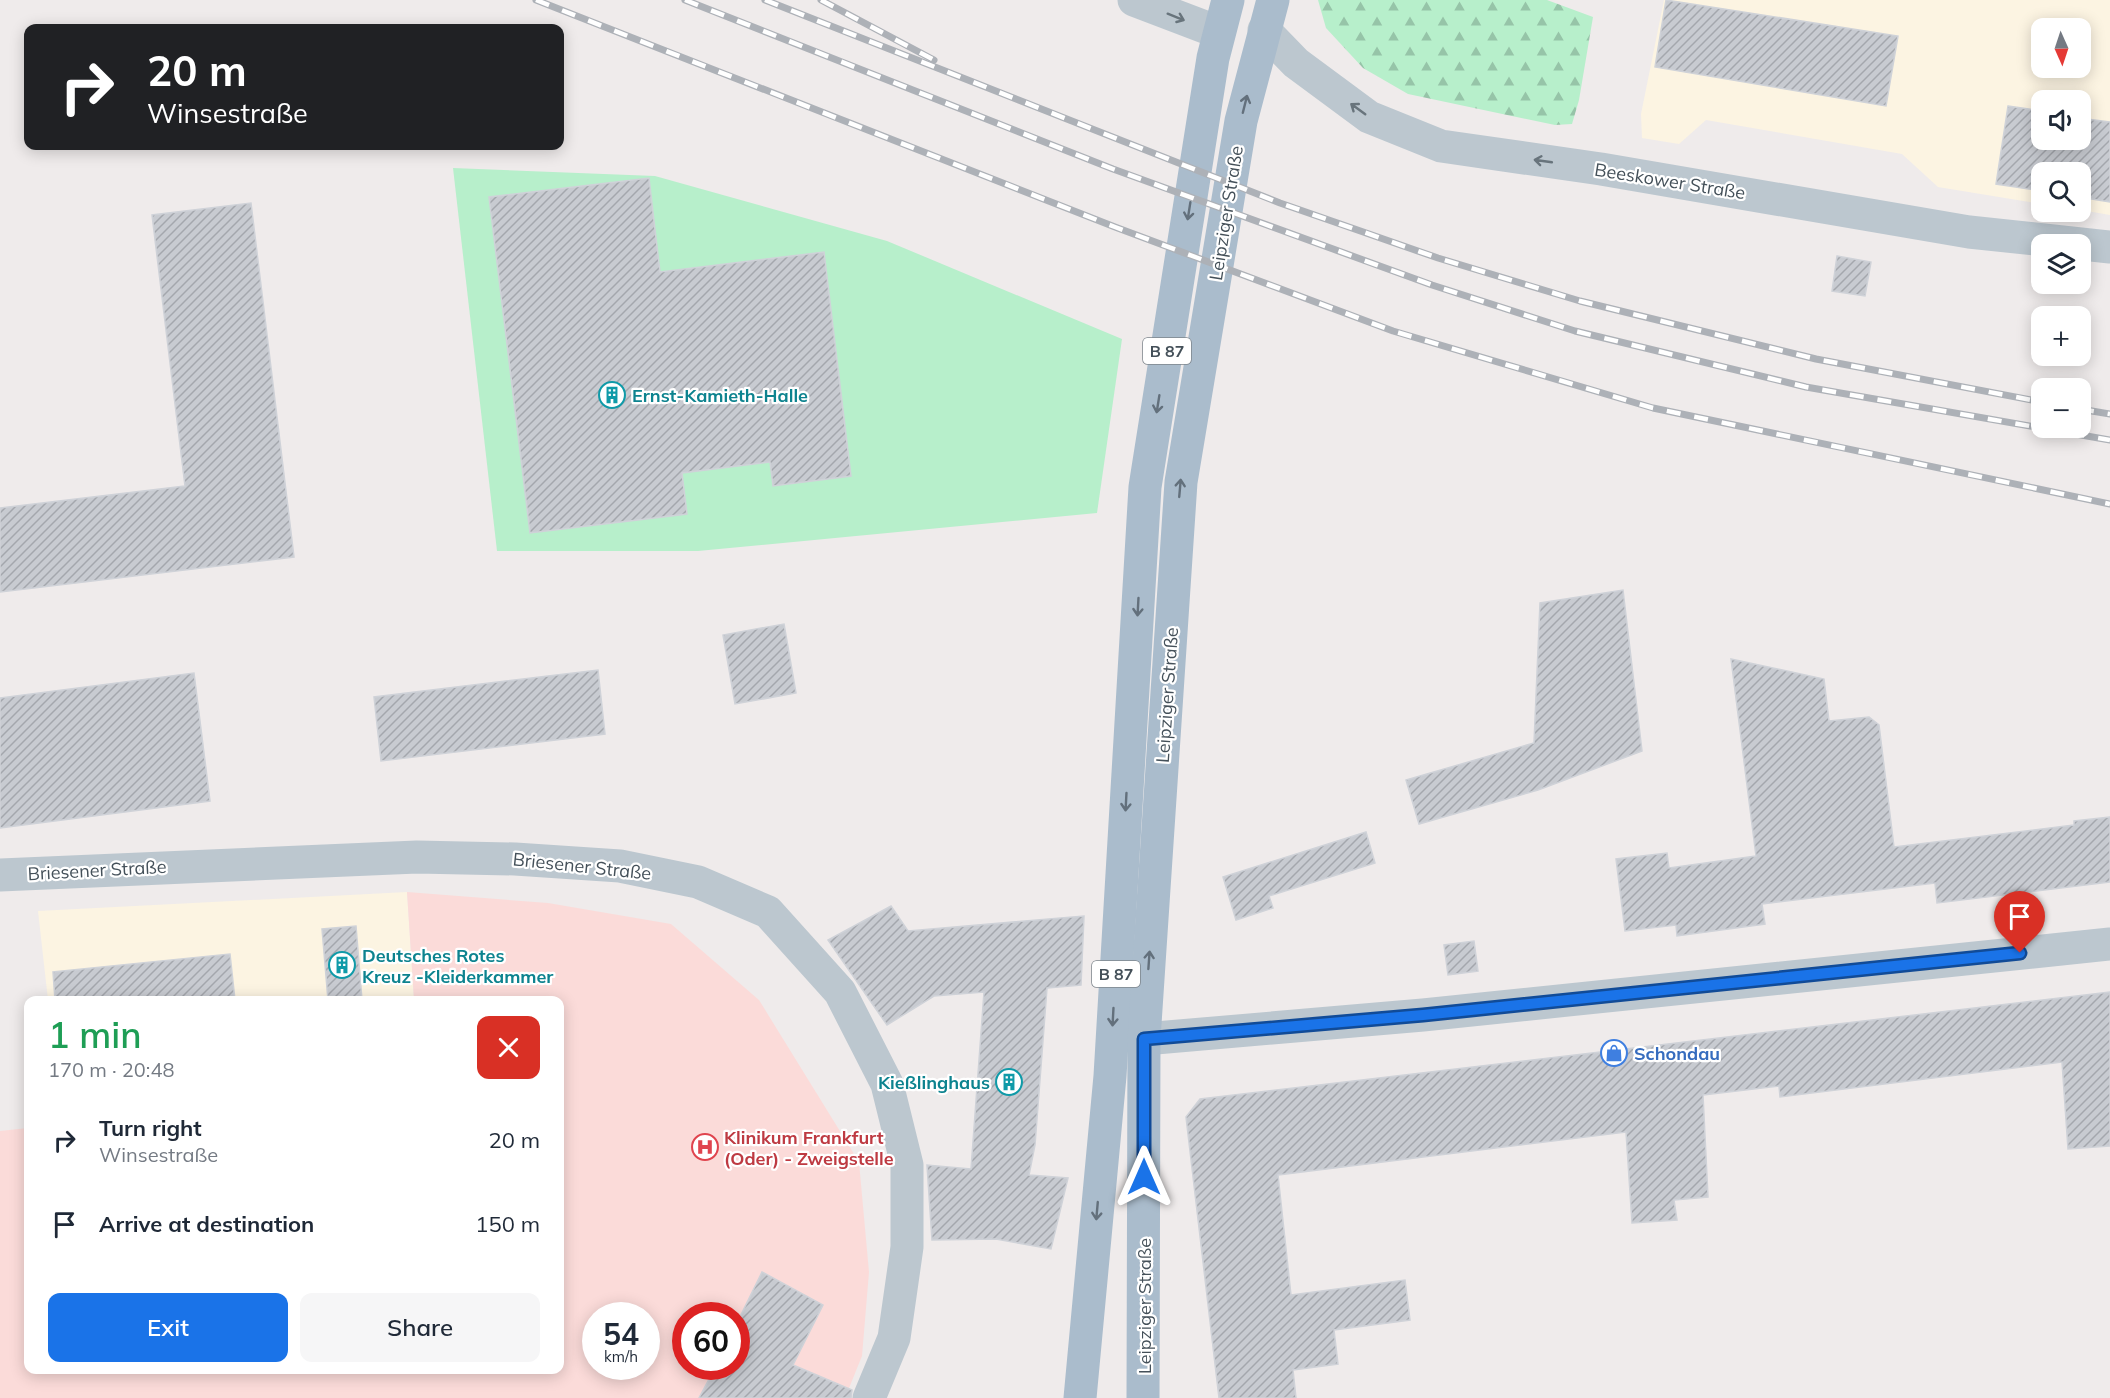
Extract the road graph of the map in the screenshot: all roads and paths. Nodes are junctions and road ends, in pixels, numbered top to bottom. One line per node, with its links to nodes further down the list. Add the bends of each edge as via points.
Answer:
1 (1134, 0): 4 (street, one-way to 4)
2 (1228, 0): 4 (main road, Leipziger Straße / B 87)
3 (1269, 15): 5 (street, Beeskower Straße, one-way to 3, via 1969,232 1441,146 1369,117 1296,63); 8 (main road, Leipziger Straße / B 87, one-way to 3, via 1181,482 1241,121)
4 (1218, 32): 10 (main road, Leipziger Straße / B 87, one-way to 10, via 1145,487 1110,1076)
5 (2110, 248)
6 (0, 875): 9 (street, Briesener Straße, via 417,856 514,859 620,866 698,882 768,912 840,992 887,1084 907,1165 907,1247 894,1338)
7 (2110, 944): 8 (street, via 1423,1015)
8 (1144, 1039): 11 (main road, Leipziger Straße / B 87)
9 (869, 1398)
10 (1080, 1398)
11 (1143, 1398)

